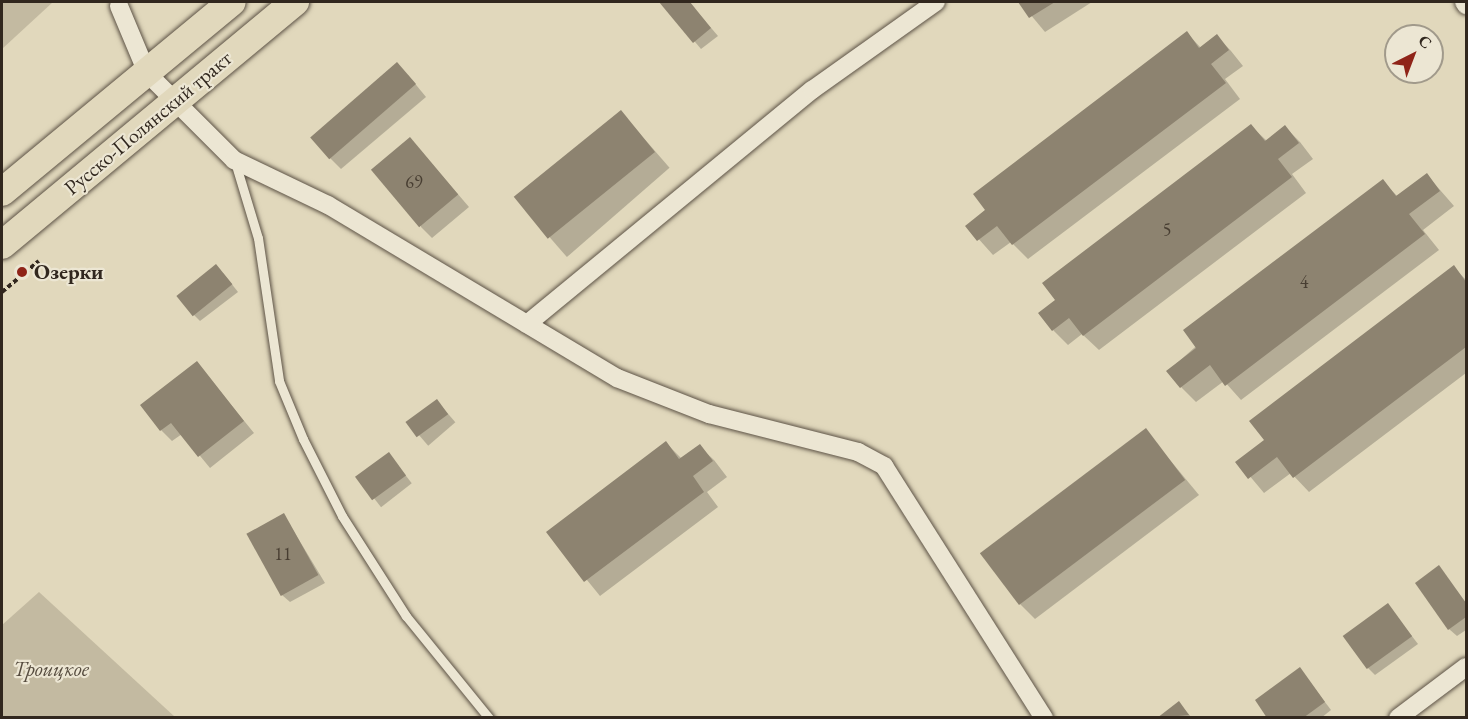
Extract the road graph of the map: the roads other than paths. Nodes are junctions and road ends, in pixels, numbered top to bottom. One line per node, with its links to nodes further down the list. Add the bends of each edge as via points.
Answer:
1 (232, 2): 7 (main road, Русско-Полянский тракт)
2 (295, 2): 8 (main road, Русско-Полянский тракт)
3 (936, 2): 12 (street, via 812,90)
4 (1464, 2): 6 (street)
5 (118, 3): 7 (street)
6 (1467, 5)
7 (147, 73): 8 (street); 10 (main road, Русско-Полянский тракт)
8 (173, 103): 9 (street); 11 (main road, Русско-Полянский тракт)
9 (234, 160): 12 (street, via 328,205); 14 (lane, via 258,238 279,381 303,439 342,516 406,616)
10 (2, 192)
11 (2, 245)
12 (526, 324): 15 (street, via 617,378 709,414 858,452 884,466)
13 (1467, 667): 16 (street)
14 (489, 717)
15 (1044, 717)
16 (1398, 717)

